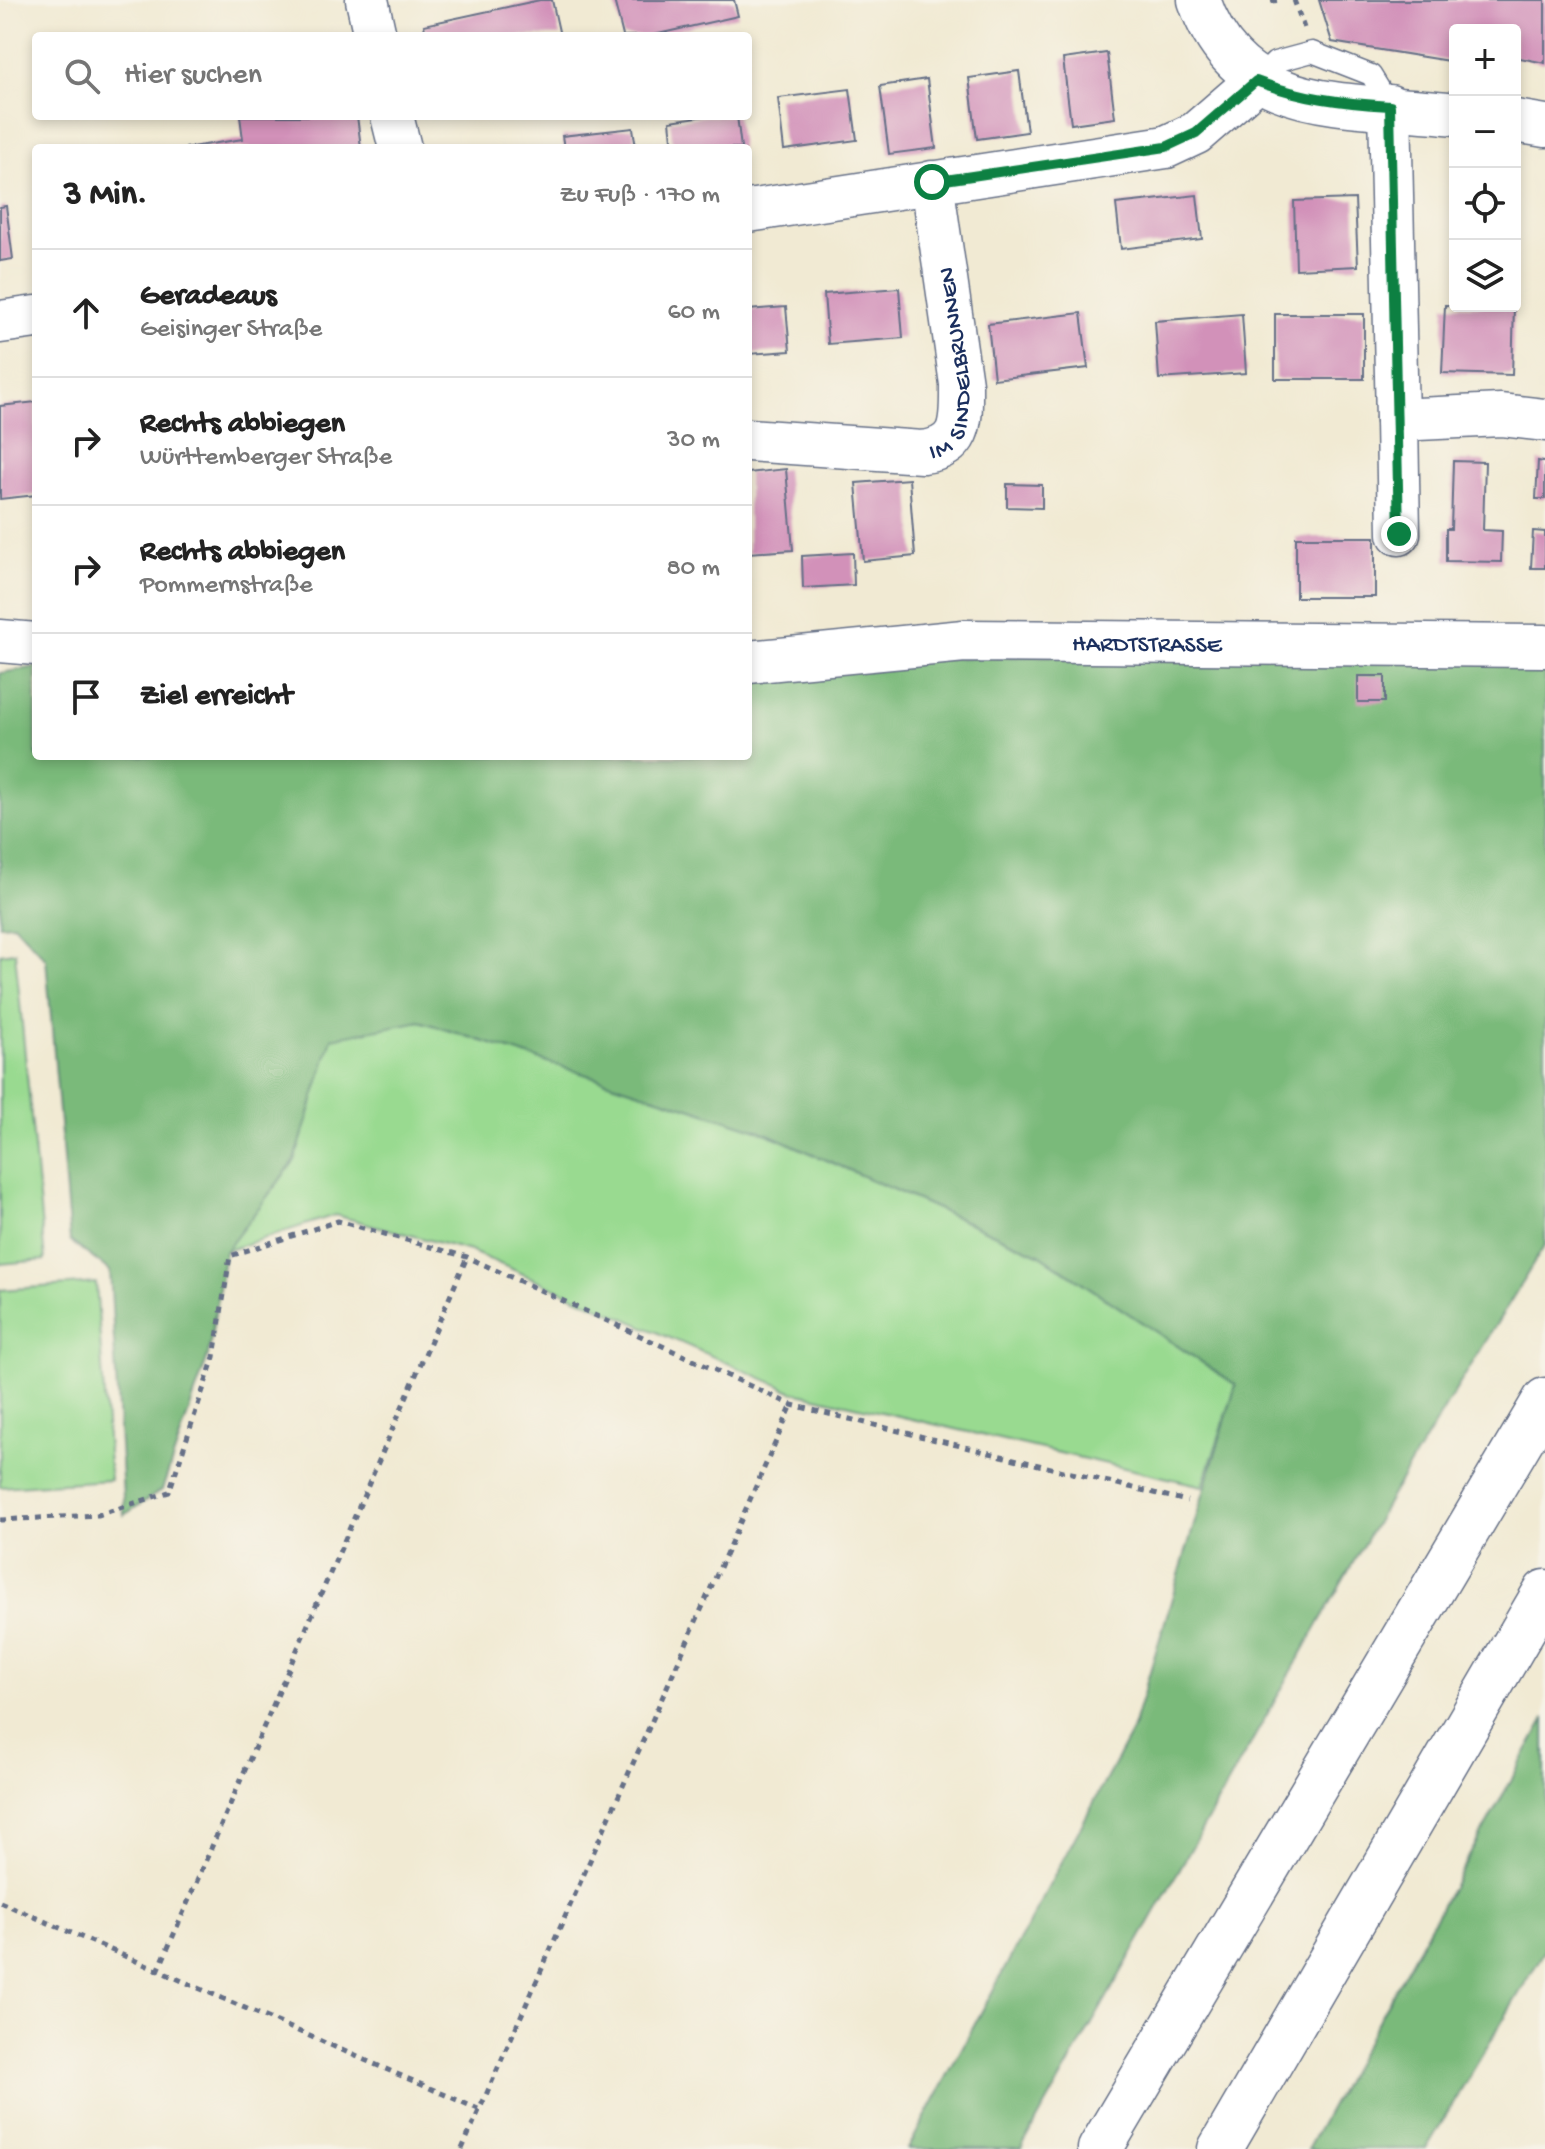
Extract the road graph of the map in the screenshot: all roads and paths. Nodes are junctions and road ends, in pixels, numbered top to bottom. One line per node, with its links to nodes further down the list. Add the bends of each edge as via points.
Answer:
1 (367, 0): 5 (street)
2 (1199, 0): 6 (street, via 1207,26 1227,56)
3 (1282, 0): 4 (path)
4 (1271, 1)
5 (374, 32)
6 (1256, 81): 7 (street, via 1326,102); 13 (street, via 1196,133 1166,147)
7 (1390, 106): 8 (street); 17 (street)
8 (1449, 113)
9 (393, 120): 12 (street)
10 (1521, 122): 11 (street)
11 (1545, 126)
12 (399, 144)
13 (932, 182): 14 (street); 19 (street, IM SINDELBRUNNEN, via 961,384 954,439 939,450 922,452)
14 (752, 210)
15 (32, 318): 16 (street)
16 (0, 322)
17 (1397, 420): 18 (street, via 1501,415); 20 (street)
18 (1545, 420)
19 (752, 440)
20 (1399, 534)
21 (0, 641): 22 (street)
22 (32, 644)
23 (1545, 646): 24 (street, HARDTSTRASSE, via 964,641)
24 (752, 662)
25 (467, 1257): 27 (path); 29 (path, via 338,1221 230,1256 214,1357 169,1492 98,1515); 32 (path)
26 (1545, 1400): 35 (highway)
27 (792, 1405): 28 (path); 33 (path)
28 (1187, 1501)
29 (0, 1520)
30 (1545, 1592): 36 (highway)
31 (0, 1902): 32 (path)
32 (158, 1971): 33 (path)
33 (478, 2109): 34 (path)
34 (462, 2149)
35 (1100, 2149)
36 (1220, 2149)

